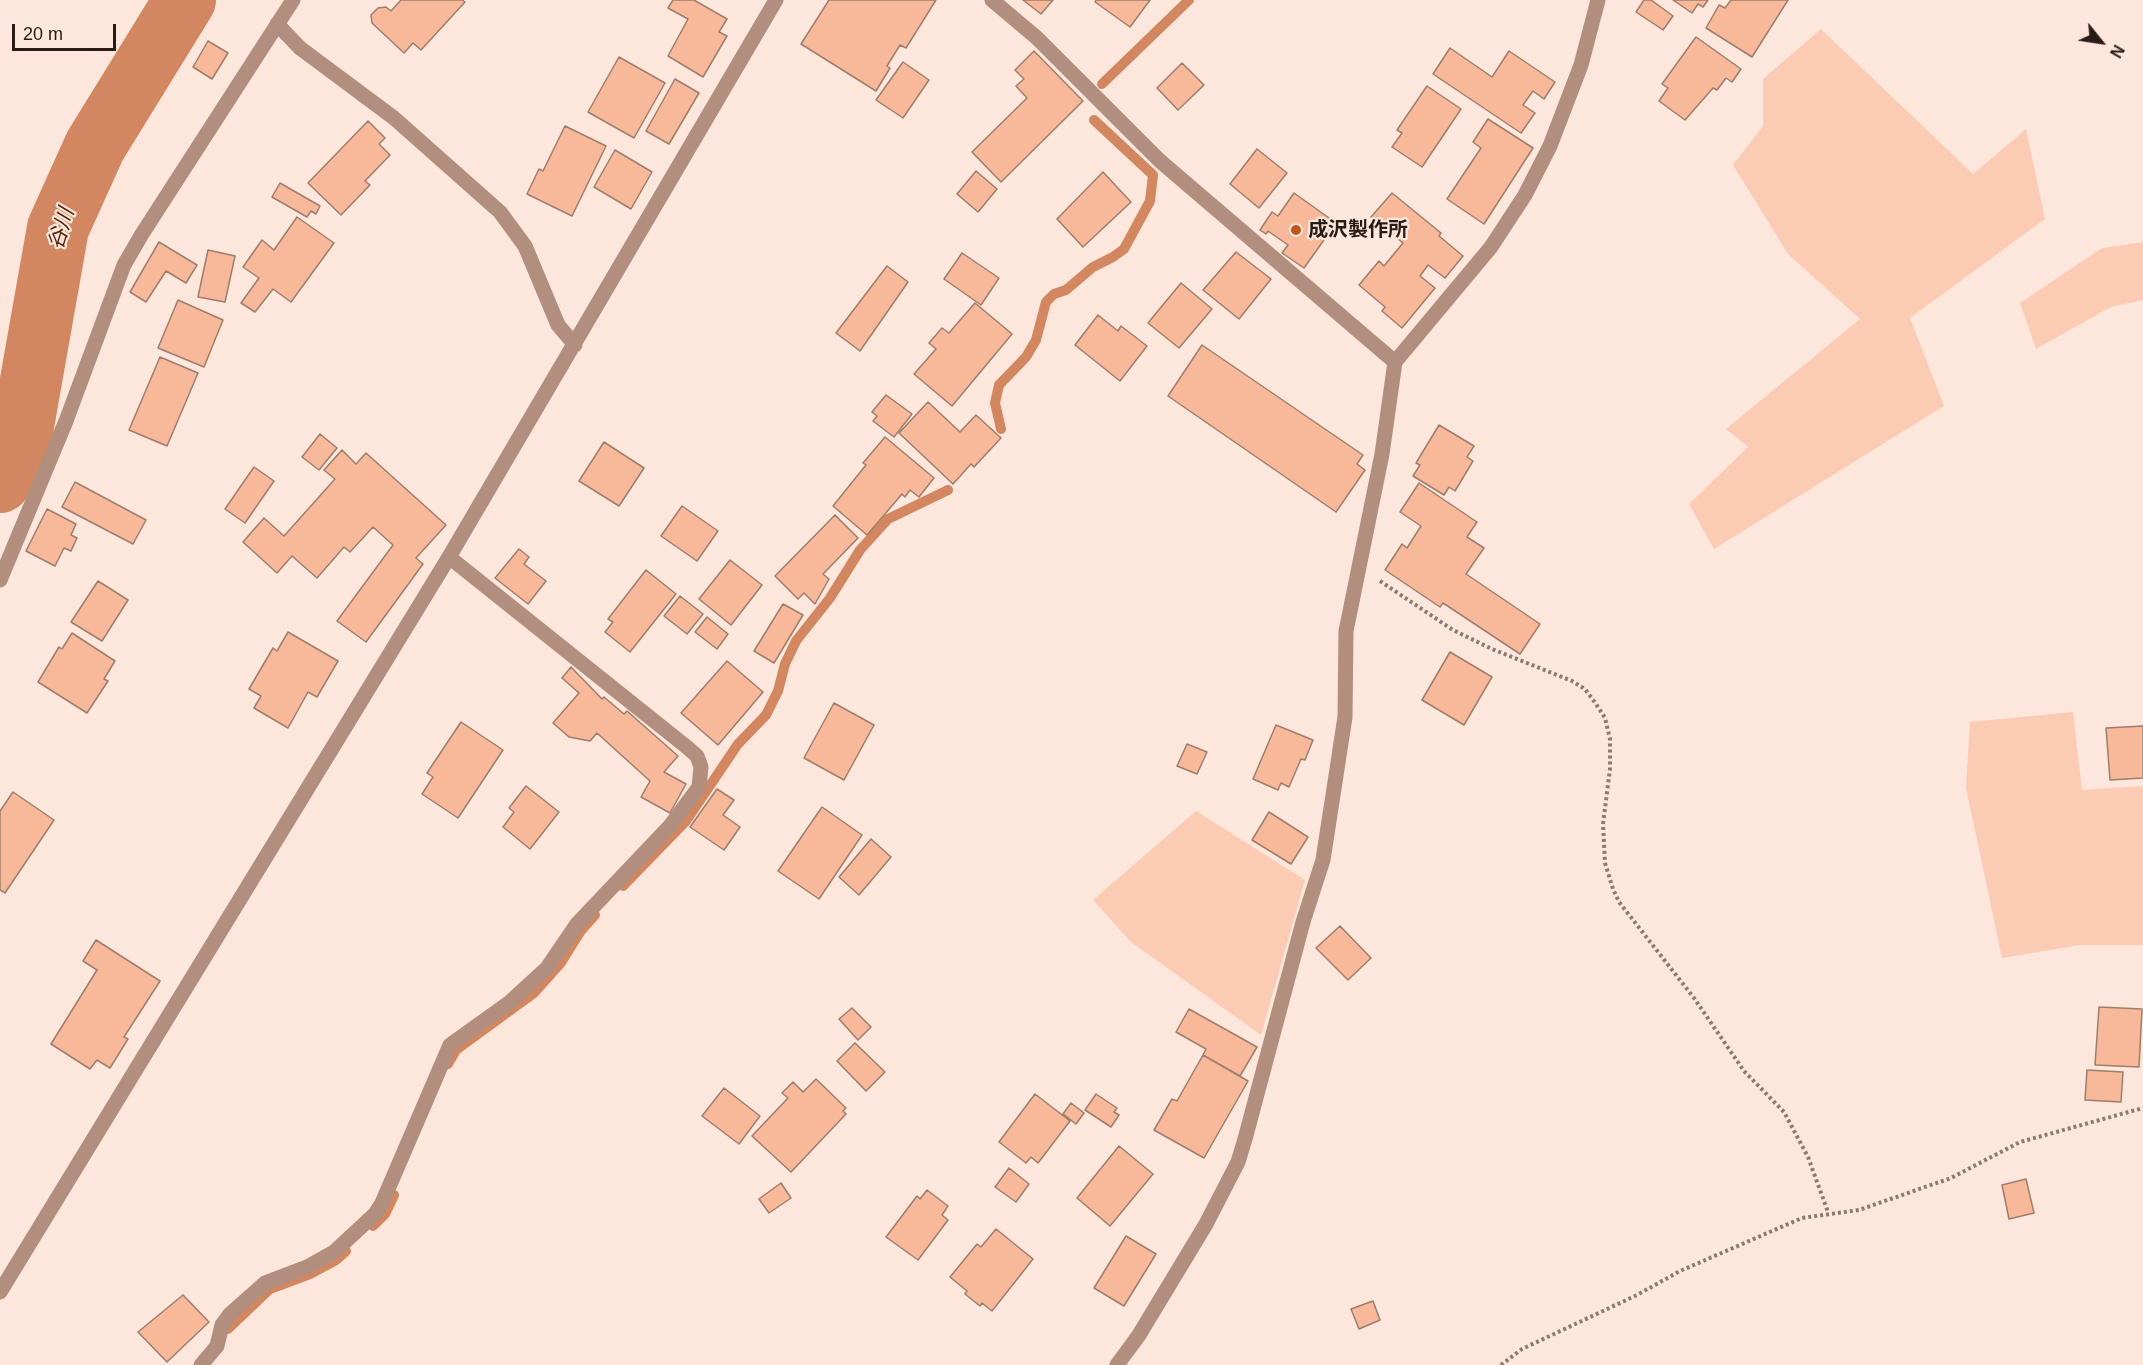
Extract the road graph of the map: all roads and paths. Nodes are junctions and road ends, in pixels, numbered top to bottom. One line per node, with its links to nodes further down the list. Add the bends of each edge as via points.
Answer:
1 (293, 0): 5 (street)
2 (776, 0): 6 (street)
3 (992, 0): 7 (street, via 1037,38 1160,161)
4 (1598, 0): 7 (street, via 1581,64 1550,146 1524,195 1491,247)
5 (277, 24): 6 (street, via 300,48 384,111 500,212 525,246 558,325); 10 (street, via 124,265 66,421)
6 (575, 345): 8 (street)
7 (1395, 362): 9 (street, via 1382,454)
8 (449, 557): 13 (street); 14 (street, via 697,756 702,767 699,787 670,826 577,924 547,968 510,1002 450,1045 375,1214 333,1252 257,1290 222,1325 218,1346)
9 (1358, 566): 12 (path, via 1453,630 1572,681 1591,696 1605,718 1610,739 1603,824 1605,863 1612,889 1744,1071 1784,1113 1808,1157); 15 (street, via 1346,631 1345,717 1323,860 1245,1139 1238,1162 1206,1224)
10 (0, 580)
11 (2143, 1108): 12 (path, via 2020,1142 1951,1178 1859,1210)
12 (1828, 1212): 16 (path, via 1803,1218 1717,1254 1522,1349)
13 (0, 1292)
14 (201, 1365)
15 (1117, 1365)
16 (1501, 1365)

